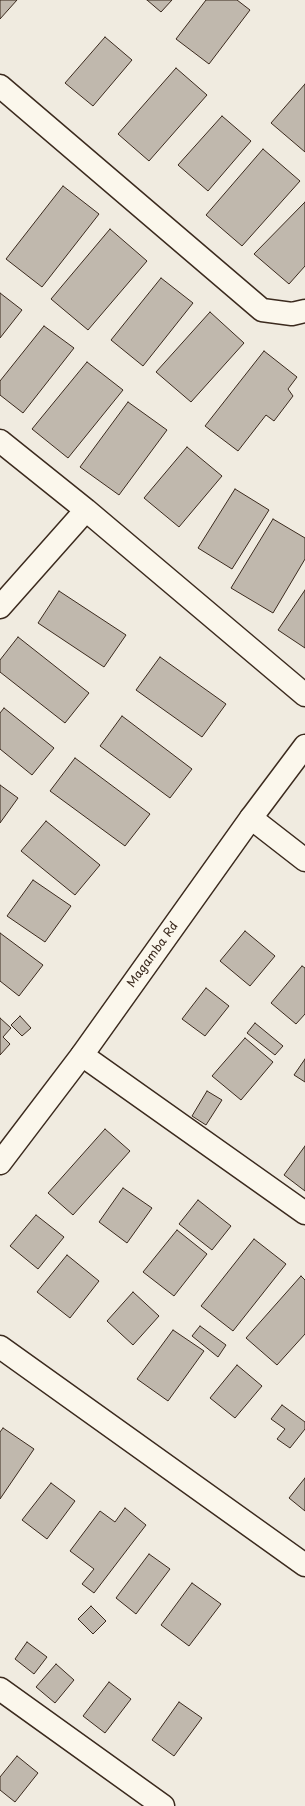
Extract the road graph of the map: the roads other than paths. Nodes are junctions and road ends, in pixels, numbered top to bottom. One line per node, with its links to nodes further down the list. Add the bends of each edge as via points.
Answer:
1 (0, 86): 2 (street, via 262,310 292,314)
2 (305, 311)
3 (0, 441): 4 (street)
4 (86, 510): 5 (street); 6 (street)
5 (0, 607)
6 (305, 695)
7 (305, 746): 8 (street, Magamba Rd)
8 (251, 818): 9 (street); 10 (street, Magamba Rd)
9 (305, 860)
10 (82, 1055): 11 (street, Magamba Rd); 12 (street)
11 (0, 1163)
12 (305, 1214)
13 (0, 1347): 14 (street)
14 (305, 1565)
15 (0, 1690): 16 (street)
16 (163, 1806)

